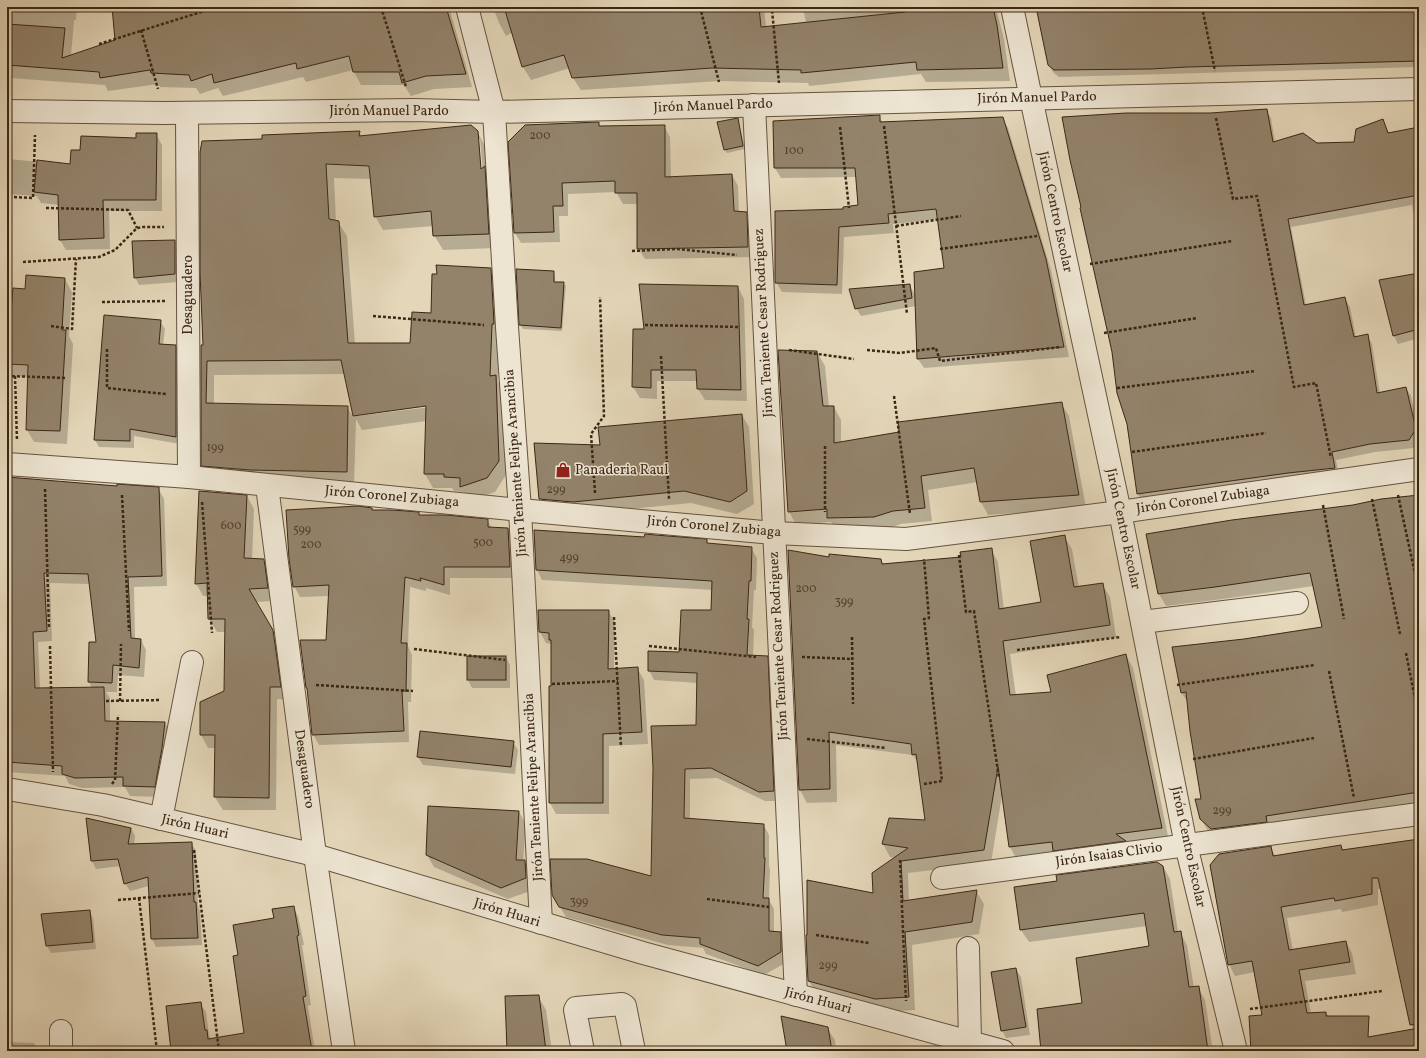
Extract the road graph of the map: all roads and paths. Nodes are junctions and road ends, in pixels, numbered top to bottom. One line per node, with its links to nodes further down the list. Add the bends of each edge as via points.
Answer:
1 (217, 7): 8 (path)
2 (381, 7): 18 (path)
3 (467, 7): 21 (street, Jirón Teniente Felipe Arancibia)
4 (700, 7): 17 (path)
5 (775, 7): 15 (path, via 772,10)
6 (1012, 7): 12 (street, Jirón Centro Escolar)
7 (1202, 7): 11 (path)
8 (142, 30): 9 (path); 22 (path)
9 (99, 44)
10 (1419, 89): 11 (street, Jirón Manuel Pardo)
11 (1215, 94): 12 (street, Jirón Manuel Pardo); 71 (path, via 1233,199 1257,196 1294,387 1316,383)
12 (1030, 98): 13 (street, Jirón Manuel Pardo); 31 (street, Jirón Centro Escolar)
13 (881, 102): 14 (street, Jirón Manuel Pardo); 28 (path)
14 (838, 103): 15 (street, Jirón Manuel Pardo); 26 (path)
15 (781, 104): 16 (street, Jirón Manuel Pardo)
16 (754, 105): 17 (street, Jirón Manuel Pardo); 35 (street, Jirón Teniente Cesar Rodriguez)
17 (725, 106): 21 (street, Jirón Manuel Pardo)
18 (414, 110): 21 (street, Jirón Manuel Pardo); 23 (street, Jirón Manuel Pardo)
19 (7, 111): 20 (street, Jirón Manuel Pardo)
20 (36, 112): 22 (street, Jirón Manuel Pardo); 24 (path, via 33,198)
21 (494, 112): 47 (street, Jirón Teniente Felipe Arancibia)
22 (164, 113): 23 (street, Jirón Manuel Pardo)
23 (187, 113): 30 (street, Desaguadero)
24 (14, 197)
25 (46, 208): 29 (path, via 128,210)
26 (849, 208)
27 (961, 216): 28 (path)
28 (896, 226): 42 (path)
29 (137, 228): 30 (path); 36 (path, via 114,250 99,257)
30 (188, 228): 40 (street, Desaguadero)
31 (1060, 233): 33 (path); 38 (street, Jirón Centro Escolar)
32 (1232, 241): 38 (path)
33 (940, 249)
34 (632, 251): 35 (path, via 677,249)
35 (761, 257): 48 (street, Jirón Teniente Cesar Rodriguez)
36 (76, 259): 37 (path); 46 (path, via 72,329)
37 (23, 262)
38 (1067, 268): 49 (street, Jirón Centro Escolar)
39 (600, 297): 75 (path, via 604,416 591,434)
40 (188, 301): 41 (path); 59 (street, Desaguadero)
41 (102, 302)
42 (907, 314)
43 (373, 316): 47 (path)
44 (1197, 318): 49 (path)
45 (645, 325): 48 (path)
46 (51, 326)
47 (507, 327): 73 (street, Jirón Teniente Felipe Arancibia)
48 (765, 337): 53 (path); 77 (street, Jirón Teniente Cesar Rodriguez)
49 (1083, 340): 51 (path, via 940,361 936,348 900,353); 58 (street, Jirón Centro Escolar)
50 (107, 349): 59 (path, via 107,388)
51 (867, 350)
52 (661, 356): 76 (path)
53 (854, 359)
54 (1256, 371): 58 (path)
55 (7, 376): 56 (path)
56 (15, 376): 57 (path); 64 (path)
57 (67, 378)
58 (1094, 391): 63 (street, Jirón Centro Escolar)
59 (189, 396): 70 (street, Desaguadero)
60 (894, 396): 80 (path)
61 (1266, 433): 63 (path)
62 (825, 446): 79 (path)
63 (1108, 456): 74 (street, Jirón Centro Escolar)
64 (12, 464): 65 (street, Jirón Coronel Zubiaga)
65 (44, 466): 67 (street, Jirón Coronel Zubiaga); 86 (path)
66 (1419, 469): 68 (street, Jirón Coronel Zubiaga)
67 (121, 472): 70 (street, Jirón Coronel Zubiaga); 87 (path)
68 (1394, 473): 69 (street, Jirón Coronel Zubiaga); 81 (path)
69 (1368, 477): 71 (street, Jirón Coronel Zubiaga); 89 (path)
70 (195, 478): 72 (street, Jirón Coronel Zubiaga); 88 (path)
71 (1327, 483): 74 (street, Jirón Coronel Zubiaga); 84 (path)
72 (267, 486): 73 (street, Jirón Coronel Zubiaga); 104 (street, Desaguadero)
73 (520, 510): 75 (street, Jirón Coronel Zubiaga); 100 (street, Jirón Teniente Felipe Arancibia)
74 (1120, 512): 78 (street, Jirón Coronel Zubiaga); 85 (street, Jirón Centro Escolar)
75 (596, 517): 76 (street, Jirón Coronel Zubiaga)
76 (670, 524): 77 (street, Jirón Coronel Zubiaga)
77 (774, 532): 79 (street, Jirón Coronel Zubiaga); 97 (street, Jirón Teniente Cesar Rodriguez)
78 (956, 533): 80 (street, Jirón Coronel Zubiaga); 119 (path, via 966,612 974,611)
79 (825, 535): 80 (street, Jirón Coronel Zubiaga)
80 (917, 538): 120 (path, via 929,618 924,619 942,781)
81 (1419, 592)
82 (1297, 603): 85 (street)
83 (614, 617): 103 (path)
84 (1344, 619)
85 (1143, 628): 95 (path); 106 (street, Jirón Centro Escolar)
86 (49, 629)
87 (129, 631)
88 (212, 633)
89 (1400, 634)
90 (852, 637): 98 (path)
91 (121, 644): 110 (path)
92 (50, 646): 122 (path)
93 (649, 646): 97 (path)
94 (414, 650): 100 (path)
95 (1017, 650)
96 (1406, 653): 113 (path)
97 (780, 658): 98 (path); 114 (street, Jirón Teniente Cesar Rodriguez)
98 (852, 660): 111 (path)
99 (192, 662): 108 (street)
100 (528, 663): 105 (street, Jirón Teniente Felipe Arancibia)
101 (1315, 665): 106 (path)
102 (1329, 671): 126 (path)
103 (618, 681): 105 (path); 116 (path)
104 (292, 684): 107 (path); 129 (street, Desaguadero)
105 (529, 685): 137 (street, Jirón Teniente Felipe Arancibia)
106 (1155, 688): 118 (street, Jirón Centro Escolar)
107 (413, 691)
108 (184, 700): 110 (path); 125 (street)
109 (106, 701): 110 (path)
110 (120, 701)
111 (853, 704)
112 (118, 715): 123 (path, via 115,780)
113 (1419, 719)
114 (784, 736): 117 (path); 136 (street, Jirón Teniente Cesar Rodriguez)
115 (1314, 738): 118 (path)
116 (621, 747)
117 (886, 748)
118 (1170, 763): 128 (street, Jirón Centro Escolar)
119 (999, 778)
120 (924, 784)
121 (7, 789): 122 (street, Jirón Huari)
122 (54, 797): 123 (street, Jirón Huari)
123 (102, 805): 125 (street, Jirón Huari)
124 (1419, 814): 126 (street, Jirón Isaias Clivio)
125 (161, 819): 127 (street, Jirón Huari)
126 (1359, 822): 128 (street, Jirón Isaias Clivio)
127 (190, 826): 129 (street, Jirón Huari); 132 (path)
128 (1186, 845): 131 (street, Jirón Isaias Clivio); 143 (street, Jirón Centro Escolar)
129 (315, 855): 137 (street, Jirón Huari); 148 (street, Desaguadero)
130 (900, 860): 144 (path)
131 (942, 878)
132 (199, 893): 133 (path); 147 (path)
133 (139, 898): 135 (path); 146 (path)
134 (706, 899): 136 (path)
135 (118, 900)
136 (792, 910): 138 (street, Jirón Teniente Cesar Rodriguez)
137 (540, 923): 142 (street, Jirón Huari)
138 (793, 932): 139 (path); 142 (street, Jirón Teniente Cesar Rodriguez)
139 (869, 944)
140 (968, 948): 145 (street)
141 (1382, 991): 143 (path)
142 (796, 995): 144 (street, Jirón Huari)
143 (1227, 1012): 152 (street, Jirón Centro Escolar)
144 (908, 1026): 145 (street, Jirón Huari)
145 (970, 1042): 151 (street, Jirón Huari)
146 (157, 1051)
147 (219, 1051)
148 (344, 1051)
149 (583, 1051): 150 (street, via 576,1008 622,1004 625,1006)
150 (634, 1051)
151 (1003, 1051)
152 (1236, 1051)

